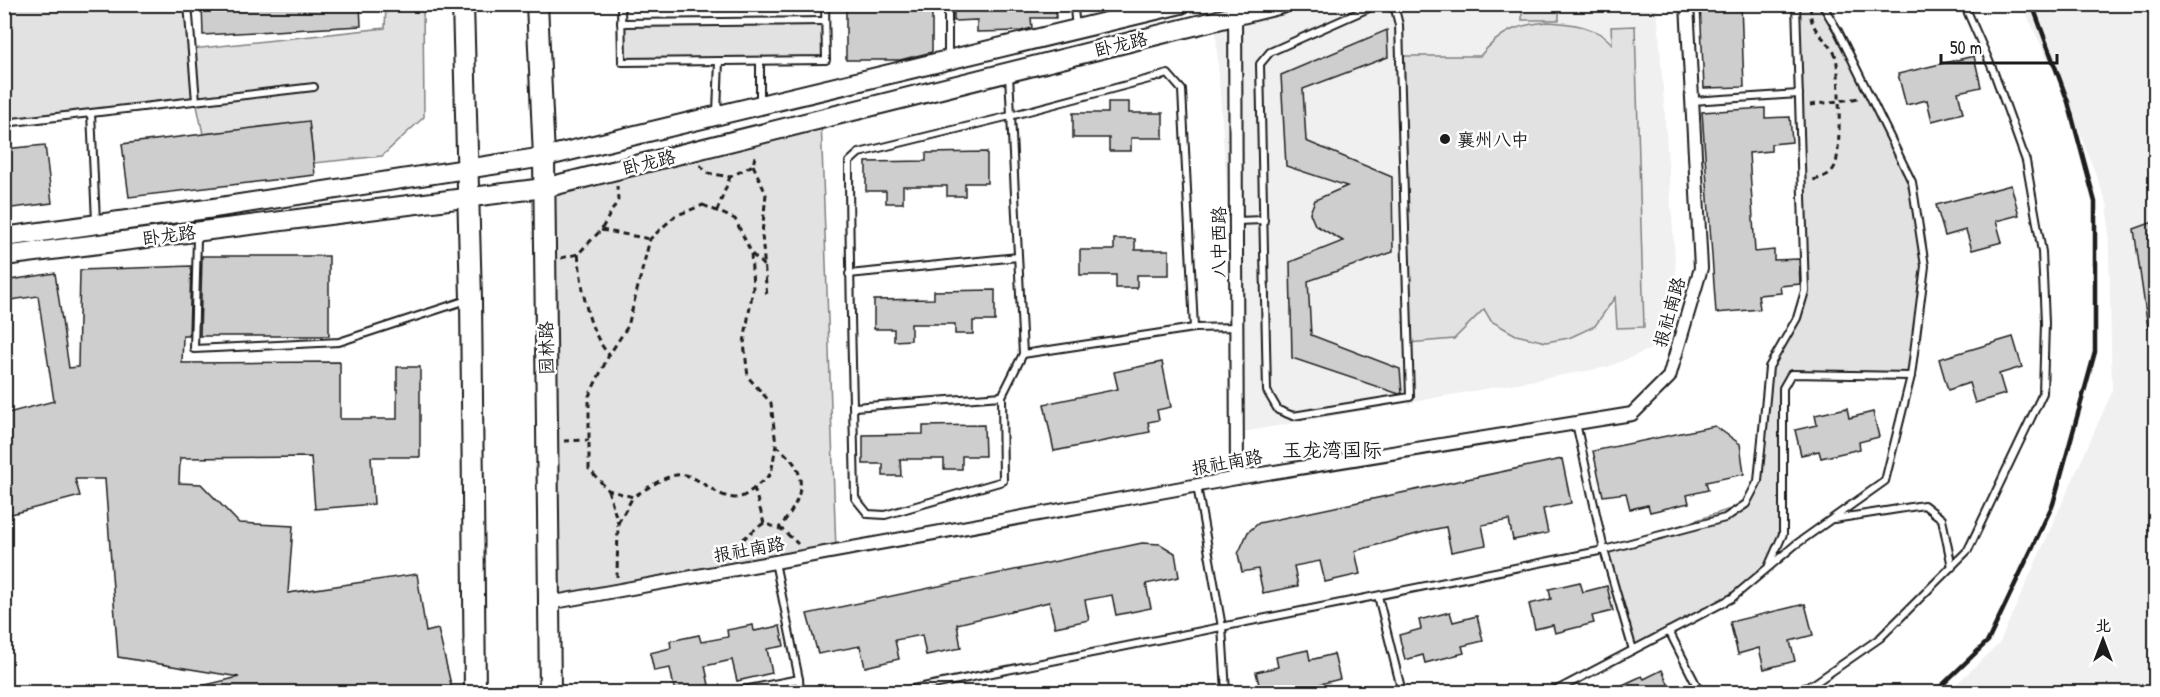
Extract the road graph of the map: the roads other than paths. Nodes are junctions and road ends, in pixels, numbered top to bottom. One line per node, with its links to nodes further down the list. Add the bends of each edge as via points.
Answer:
1 (188, 4): 26 (lane)
2 (463, 4): 34 (main road)
3 (537, 4): 33 (main road, 园林路)
4 (621, 4): 18 (lane)
5 (825, 4): 17 (lane)
6 (948, 4): 22 (lane)
7 (1086, 4): 19 (lane, via 1074,9)
8 (1181, 4): 19 (main road, 卧龙路)
9 (1282, 4): 16 (main road, 卧龙路)
10 (1378, 4): 37 (lane, via 1270,52 1260,64)
11 (1382, 4): 37 (lane, via 1395,9 1399,25 1410,397 1293,416 1278,410 1267,391)
12 (1688, 4): 27 (street, 报社南路)
13 (1796, 4): 25 (lane)
14 (1821, 4): 49 (lane, via 1912,182 1925,266)
15 (1964, 4): 58 (lane, via 2026,161 2042,252 2045,323 2043,393 1968,550)
16 (1235, 10): 23 (main road, 卧龙路); 38 (street, 八中西路)
17 (825, 21): 18 (lane); 21 (lane, via 826,60)
18 (621, 23): 20 (lane, via 622,62)
19 (1076, 30): 22 (main road, 卧龙路)
20 (719, 61): 21 (lane); 30 (lane)
21 (760, 61): 28 (lane)
22 (948, 61): 28 (main road, 卧龙路)
23 (1008, 72): 31 (lane); 35 (main road, 卧龙路)
24 (314, 87): 26 (lane)
25 (1799, 94): 27 (lane); 56 (lane, via 1805,291 1797,318 1769,367 1758,482 1746,504 1725,518)
26 (196, 101): 29 (lane)
27 (1692, 101): 52 (street, 报社南路, via 1701,268 1669,377 1632,414)
28 (760, 105): 30 (main road, 卧龙路)
29 (91, 113): 32 (lane); 39 (lane)
30 (717, 114): 33 (main road, 卧龙路)
31 (1010, 116): 43 (lane); 44 (lane, via 859,153 849,162); 47 (lane, via 1168,74 1182,90)
32 (4, 123)
33 (544, 157): 34 (main road, 卧龙路); 35 (main road, 园林路)
34 (468, 169): 36 (main road); 39 (main road, 卧龙路)
35 (544, 188): 36 (main road, 卧龙路); 61 (main road, 园林路)
36 (468, 197): 42 (main road, 卧龙路); 45 (main road)
37 (1264, 220): 38 (lane)
38 (1236, 221): 46 (street, 八中西路)
39 (96, 225): 40 (main road, 卧龙路)
40 (4, 237)
41 (197, 238): 45 (lane, via 194,349 339,342)
42 (4, 256)
43 (1018, 256): 44 (lane); 48 (lane)
44 (849, 274): 51 (lane)
45 (471, 299): 66 (main road)
46 (1237, 327): 47 (lane); 53 (street, 八中西路)
47 (1194, 328): 48 (lane)
48 (1023, 354): 50 (lane)
49 (1911, 376): 55 (lane, via 1885,481); 59 (lane, via 1791,374 1783,388 1783,534)
50 (1002, 396): 51 (lane); 51 (lane, via 1004,481 885,515 868,514 855,498)
51 (854, 407)
52 (1576, 423): 53 (street, 报社南路); 56 (lane)
53 (1237, 478): 54 (street, 报社南路)
54 (1197, 486): 57 (street, 报社南路); 62 (lane)
55 (1831, 520): 58 (lane, via 1924,505 1942,519); 59 (lane)
56 (1604, 550): 60 (lane); 64 (lane)
57 (775, 562): 61 (street, 报社南路); 65 (lane)
58 (1952, 567): 75 (lane, via 1880,638)
59 (1767, 568): 63 (lane, via 1732,598)
60 (1378, 596): 62 (lane); 72 (lane)
61 (549, 603): 67 (main road, 园林路)
62 (1222, 627): 70 (lane); 71 (lane)
63 (1669, 631): 64 (lane); 74 (lane)
64 (1633, 650): 73 (lane)
65 (799, 680): 68 (lane); 69 (lane)
66 (475, 693)
67 (550, 693)
68 (732, 693)
69 (800, 693)
70 (898, 693)
71 (1226, 693)
72 (1401, 693)
73 (1553, 693)
74 (1700, 693)
75 (1795, 693)

